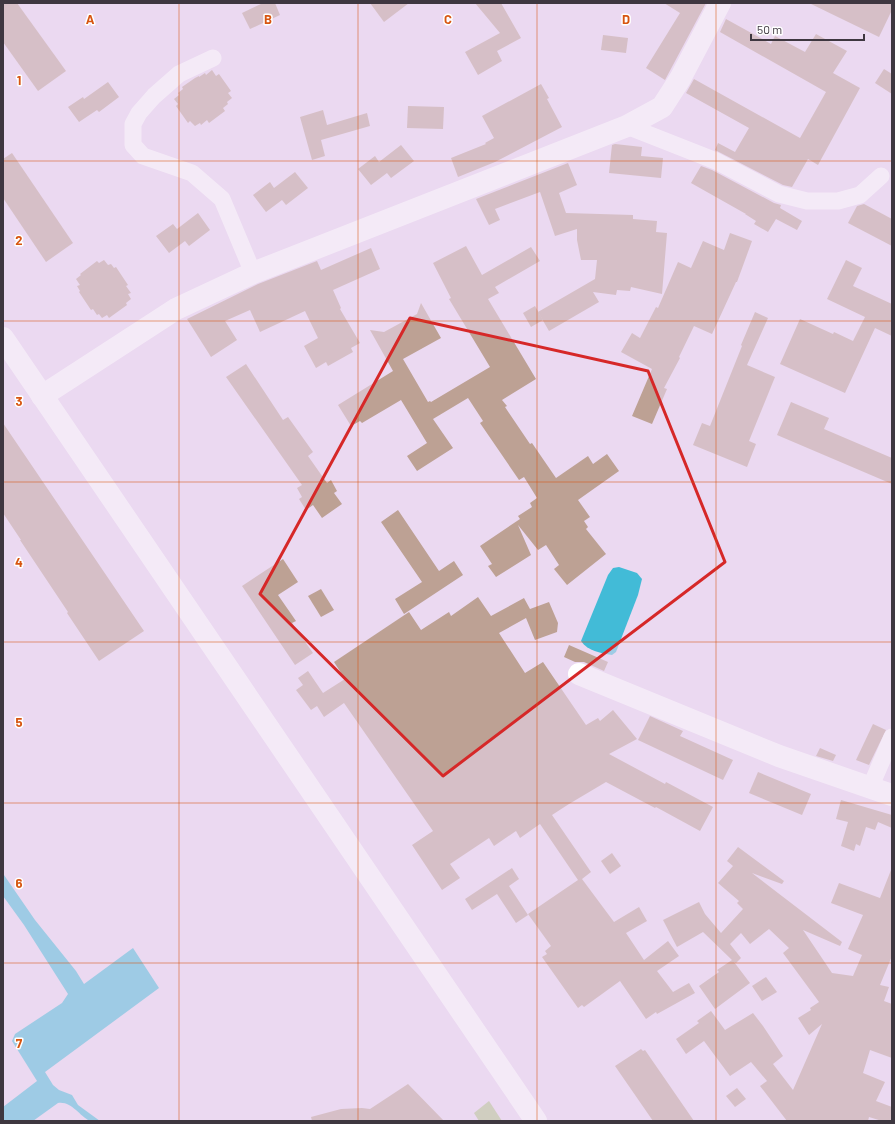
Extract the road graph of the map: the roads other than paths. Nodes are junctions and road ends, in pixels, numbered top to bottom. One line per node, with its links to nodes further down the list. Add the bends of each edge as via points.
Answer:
1 (720, 3): 3 (street, via 680,79 662,107)
2 (213, 58): 5 (street, via 179,74 154,96 133,124 133,145 143,156 192,172 222,199)
3 (627, 126): 4 (street, via 716,161 779,194 807,201 838,200 860,195); 5 (street)
4 (881, 176)
5 (253, 273): 7 (street, via 176,309)
6 (3, 338): 7 (street)
7 (42, 396): 12 (street)
8 (579, 674): 10 (street, via 779,756)
9 (892, 737): 10 (street)
10 (870, 788): 11 (street)
11 (892, 796)
12 (536, 1121)

